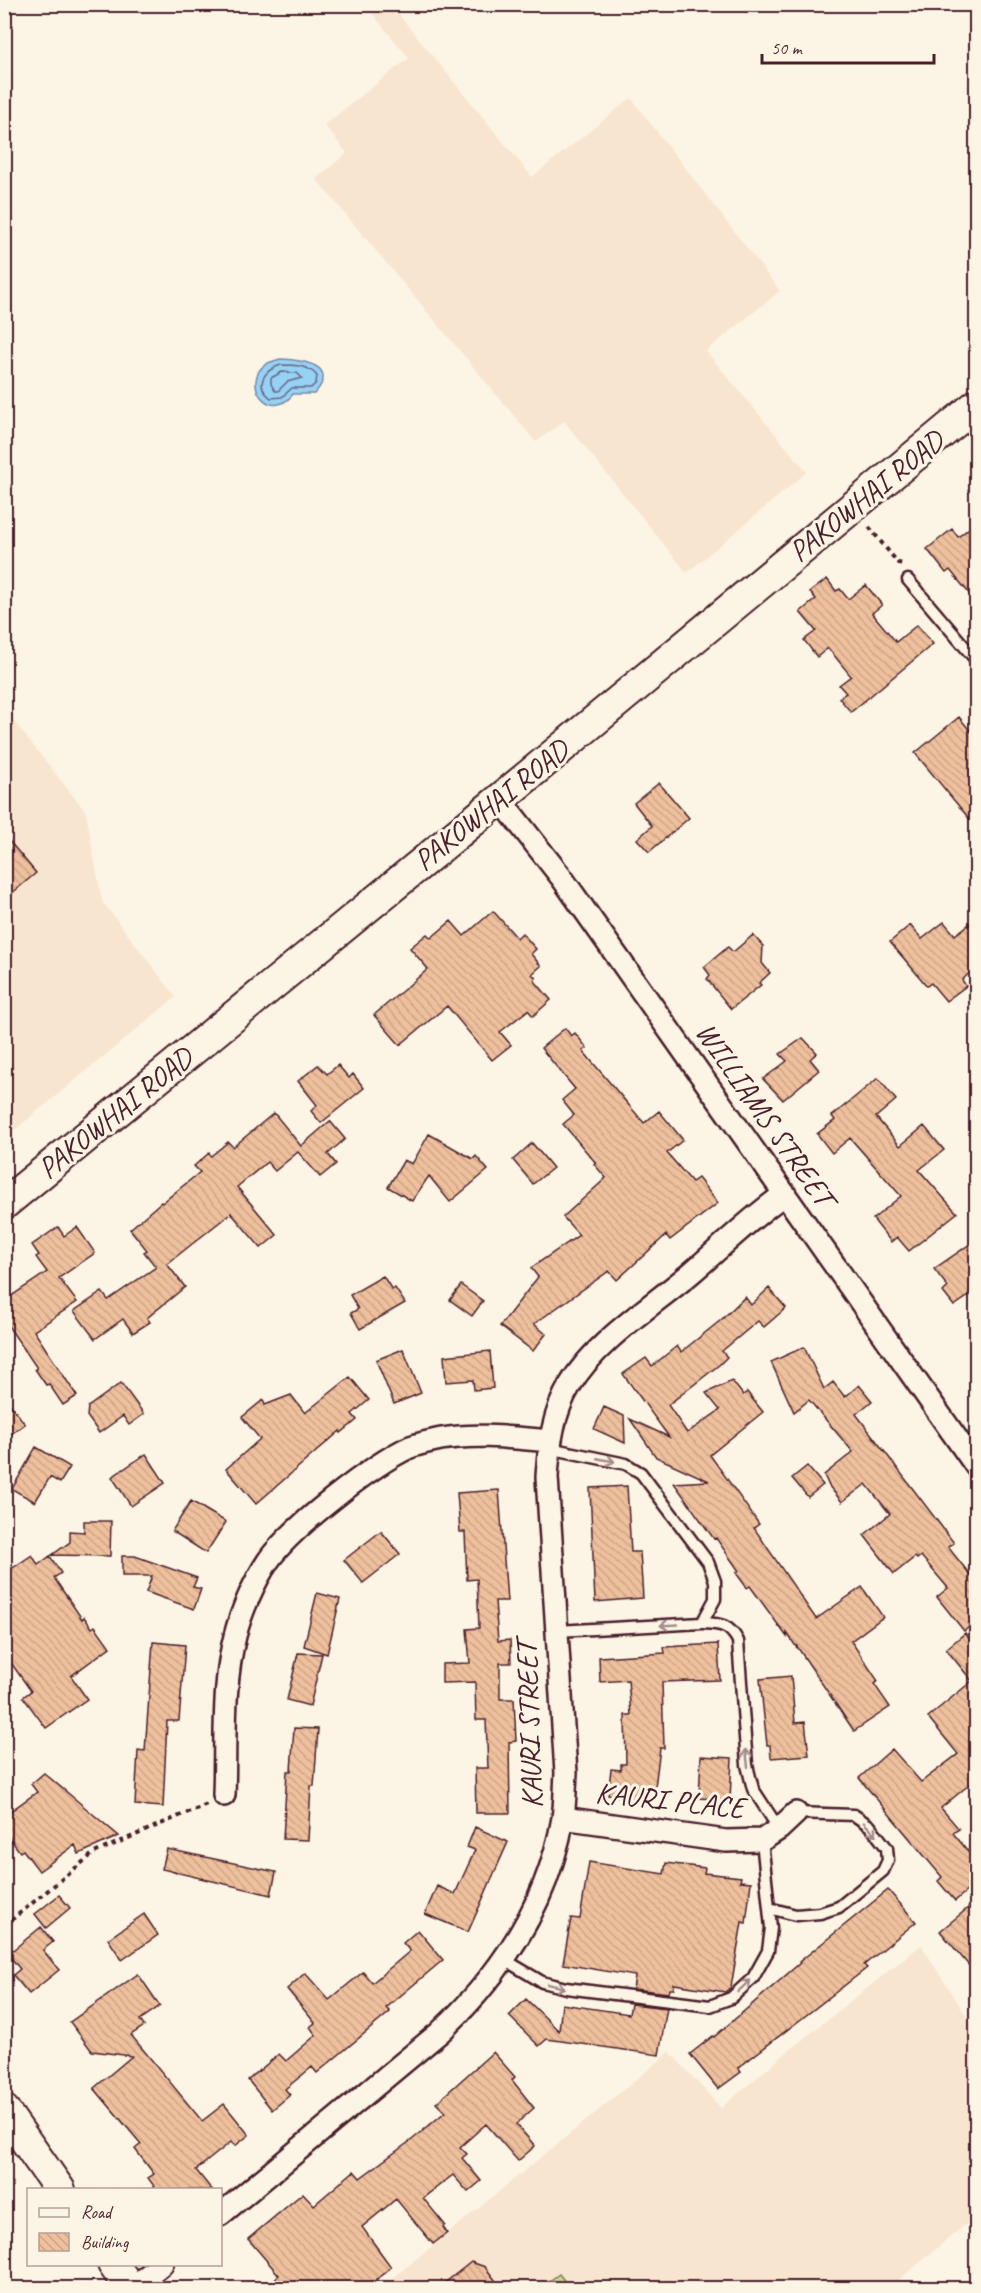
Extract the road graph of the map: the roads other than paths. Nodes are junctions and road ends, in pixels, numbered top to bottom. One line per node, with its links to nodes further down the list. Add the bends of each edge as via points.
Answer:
1 (976, 405): 4 (main road, PAKOWHAI ROAD)
2 (908, 580): 3 (lane)
3 (976, 660)
4 (500, 799): 5 (street, WILLIAMS STREET, via 562,878); 6 (main road, PAKOWHAI ROAD)
5 (785, 1194): 7 (street, KAURI STREET, via 588,1361 570,1383 559,1406); 8 (street, WILLIAMS STREET)
6 (4, 1204)
7 (549, 1445): 9 (lane, one-way to 9, via 626,1464 641,1473 708,1562 715,1581 715,1599); 10 (street, KAURI STREET, via 547,1477); 11 (street, via 487,1436 441,1439 410,1447 349,1487 289,1538 268,1561 235,1634 228,1668)
8 (976, 1466)
9 (702, 1623): 10 (lane, one-way to 10); 14 (lane, one-way to 9, via 747,1765 738,1641 733,1630)
10 (557, 1631): 13 (street, KAURI STREET, via 566,1773)
11 (224, 1795)
12 (796, 1813): 14 (street, KAURI PLACE); 15 (lane, one-way to 15, via 854,1815 870,1826 887,1848 888,1860 883,1871 839,1907 796,1915)
13 (563, 1818): 14 (street, KAURI PLACE, via 726,1841); 16 (street, KAURI STREET, via 540,1897)
14 (770, 1835): 15 (lane)
15 (769, 1908): 16 (lane, one-way to 15, via 542,1982 566,1988 710,2006 731,1998 753,1978 768,1951)
16 (505, 1960): 19 (street, KAURI STREET, via 465,2009 439,2033)
17 (4, 2110): 18 (main road)
18 (59, 2188)
19 (222, 2214)
20 (114, 2266): 22 (main road)
21 (161, 2266): 22 (street)
22 (131, 2289)

